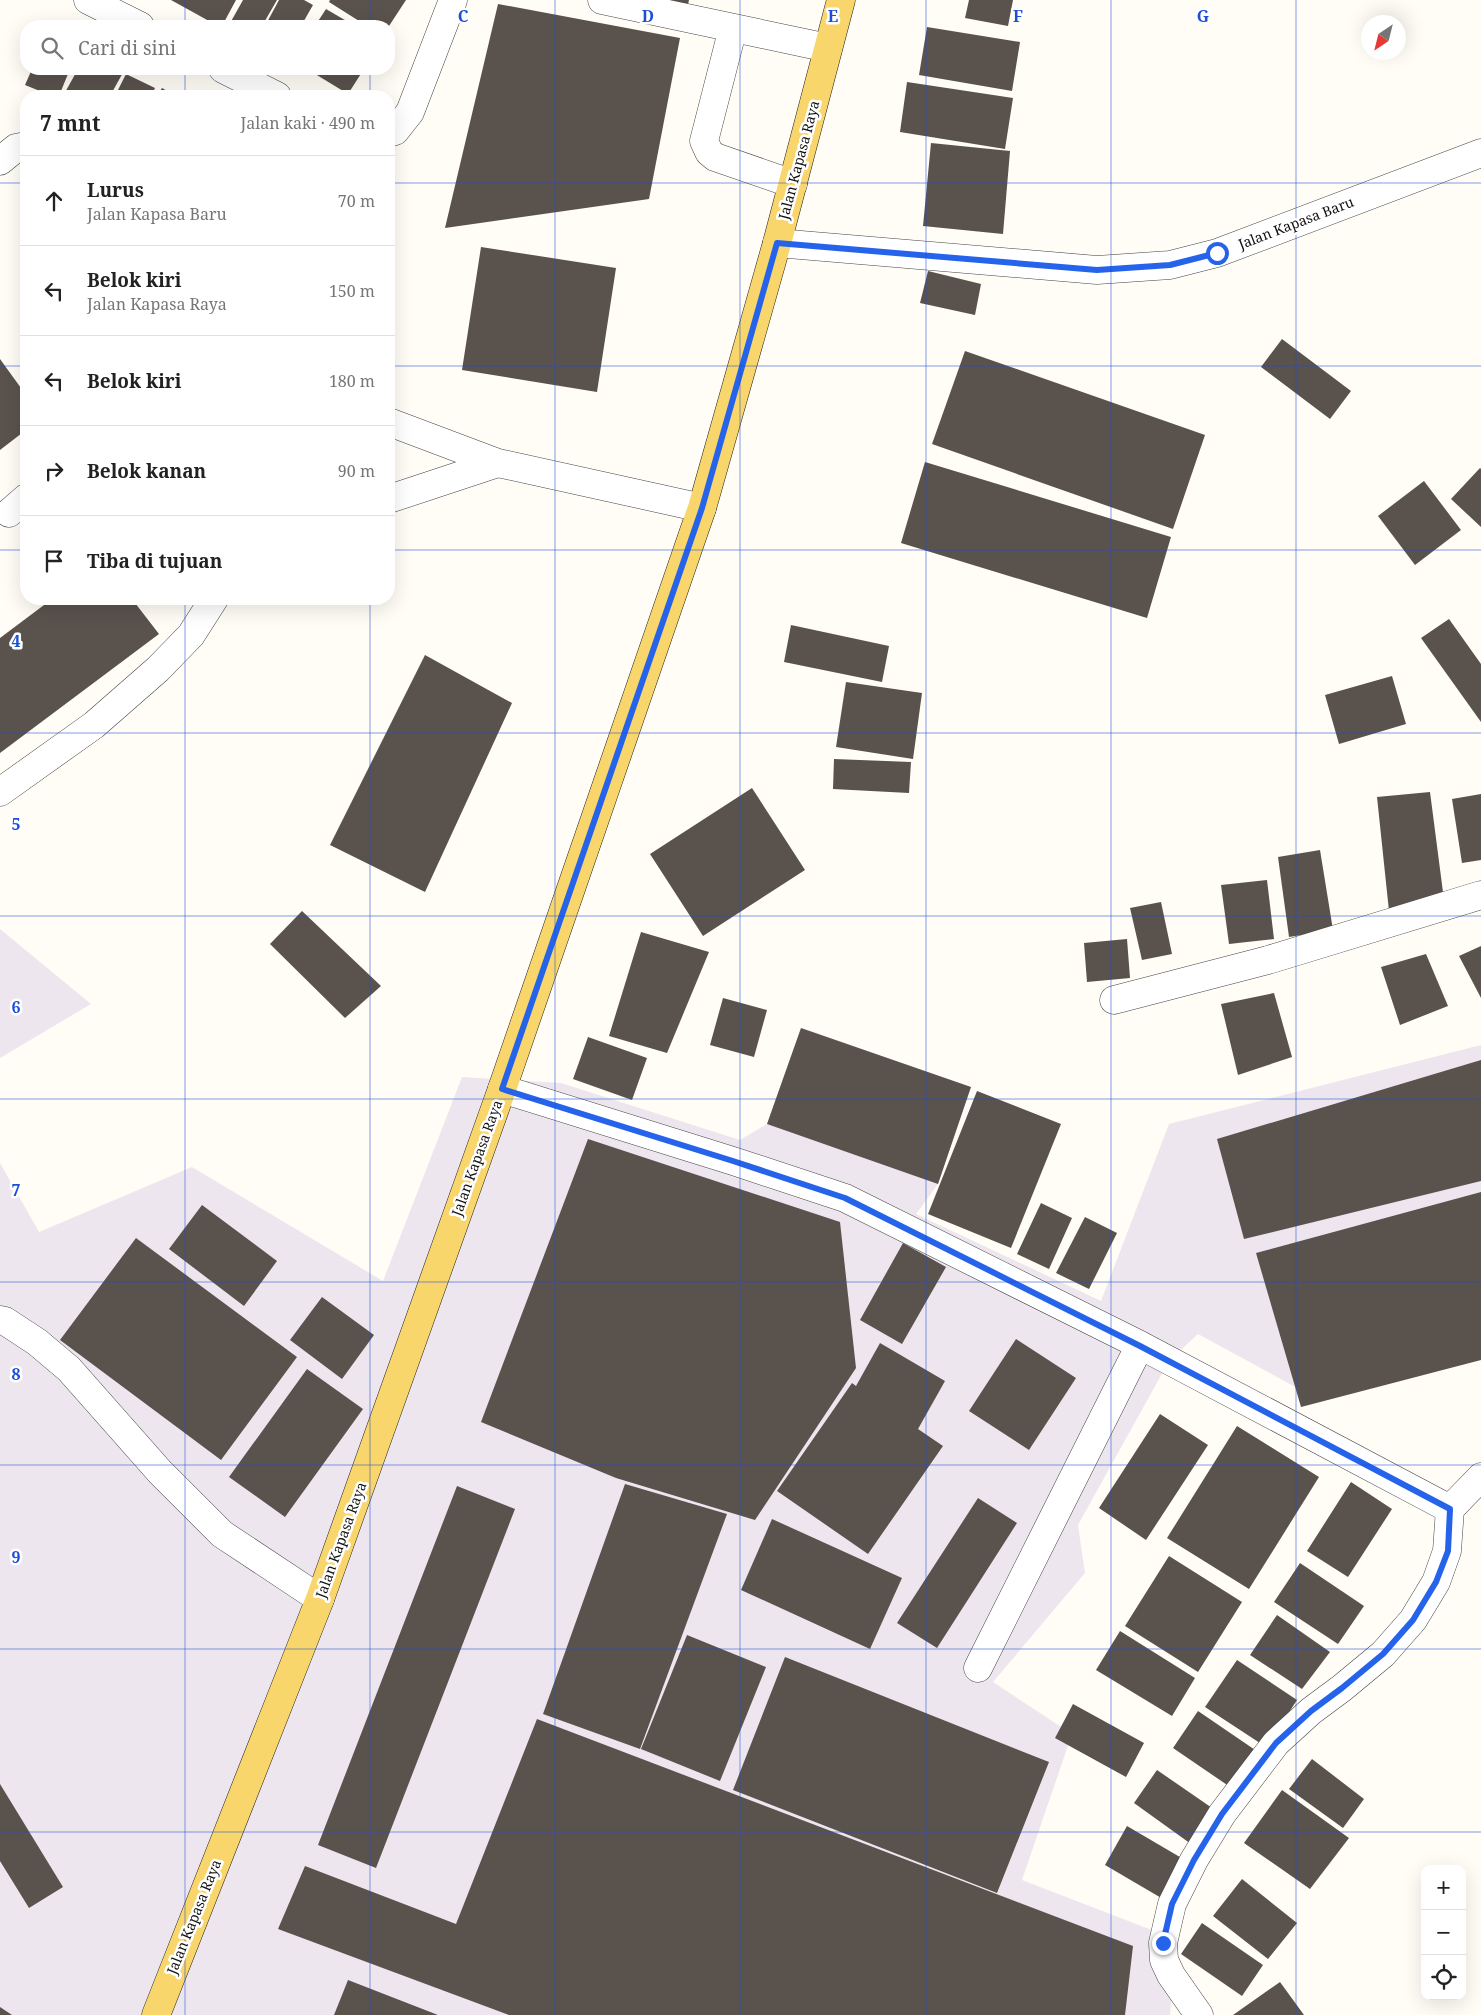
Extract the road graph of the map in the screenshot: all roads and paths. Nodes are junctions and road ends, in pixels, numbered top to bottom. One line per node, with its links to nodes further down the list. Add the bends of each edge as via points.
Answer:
1 (88, 0): 5 (street)
2 (453, 0): 10 (street, via 410,112)
3 (602, 0): 6 (street)
4 (841, 0): 7 (main road, Jalan Kapasa Raya)
5 (128, 20)
6 (733, 28): 7 (street); 14 (street, via 704,140 706,146 715,157)
7 (828, 48): 14 (main road, Jalan Kapasa Raya)
8 (235, 75): 9 (street)
9 (265, 90)
10 (395, 130)
11 (20, 147): 13 (street)
12 (1481, 153): 15 (street, Jalan Kapasa Baru, via 1217,253 1170,265 1097,270)
13 (0, 161)
14 (793, 184): 15 (main road, Jalan Kapasa Raya)
15 (777, 243): 19 (main road, Jalan Kapasa Raya)
16 (395, 424): 17 (street)
17 (498, 463): 18 (street); 19 (street)
18 (395, 497)
19 (702, 508): 24 (main road, Jalan Kapasa Raya)
20 (210, 605): 21 (street, via 191,635 158,669 94,725)
21 (0, 792)
22 (1481, 895): 23 (street, via 1268,960)
23 (1114, 1000)
24 (502, 1089): 26 (street, via 845,1198); 29 (main road, Jalan Kapasa Raya)
25 (0, 1320): 29 (street, via 36,1342 69,1369 160,1472 222,1534)
26 (1140, 1346): 28 (street); 30 (street)
27 (1481, 1478): 28 (street)
28 (1450, 1509): 31 (street, via 1448,1551 1436,1582 1413,1620 1383,1654 1276,1743 1222,1814 1194,1860 1172,1904 1163,1943 1164,1960)
29 (320, 1599): 32 (main road, Jalan Kapasa Raya)
30 (978, 1668)
31 (1180, 2002): 33 (street)
32 (159, 2014)
33 (1199, 2015)

